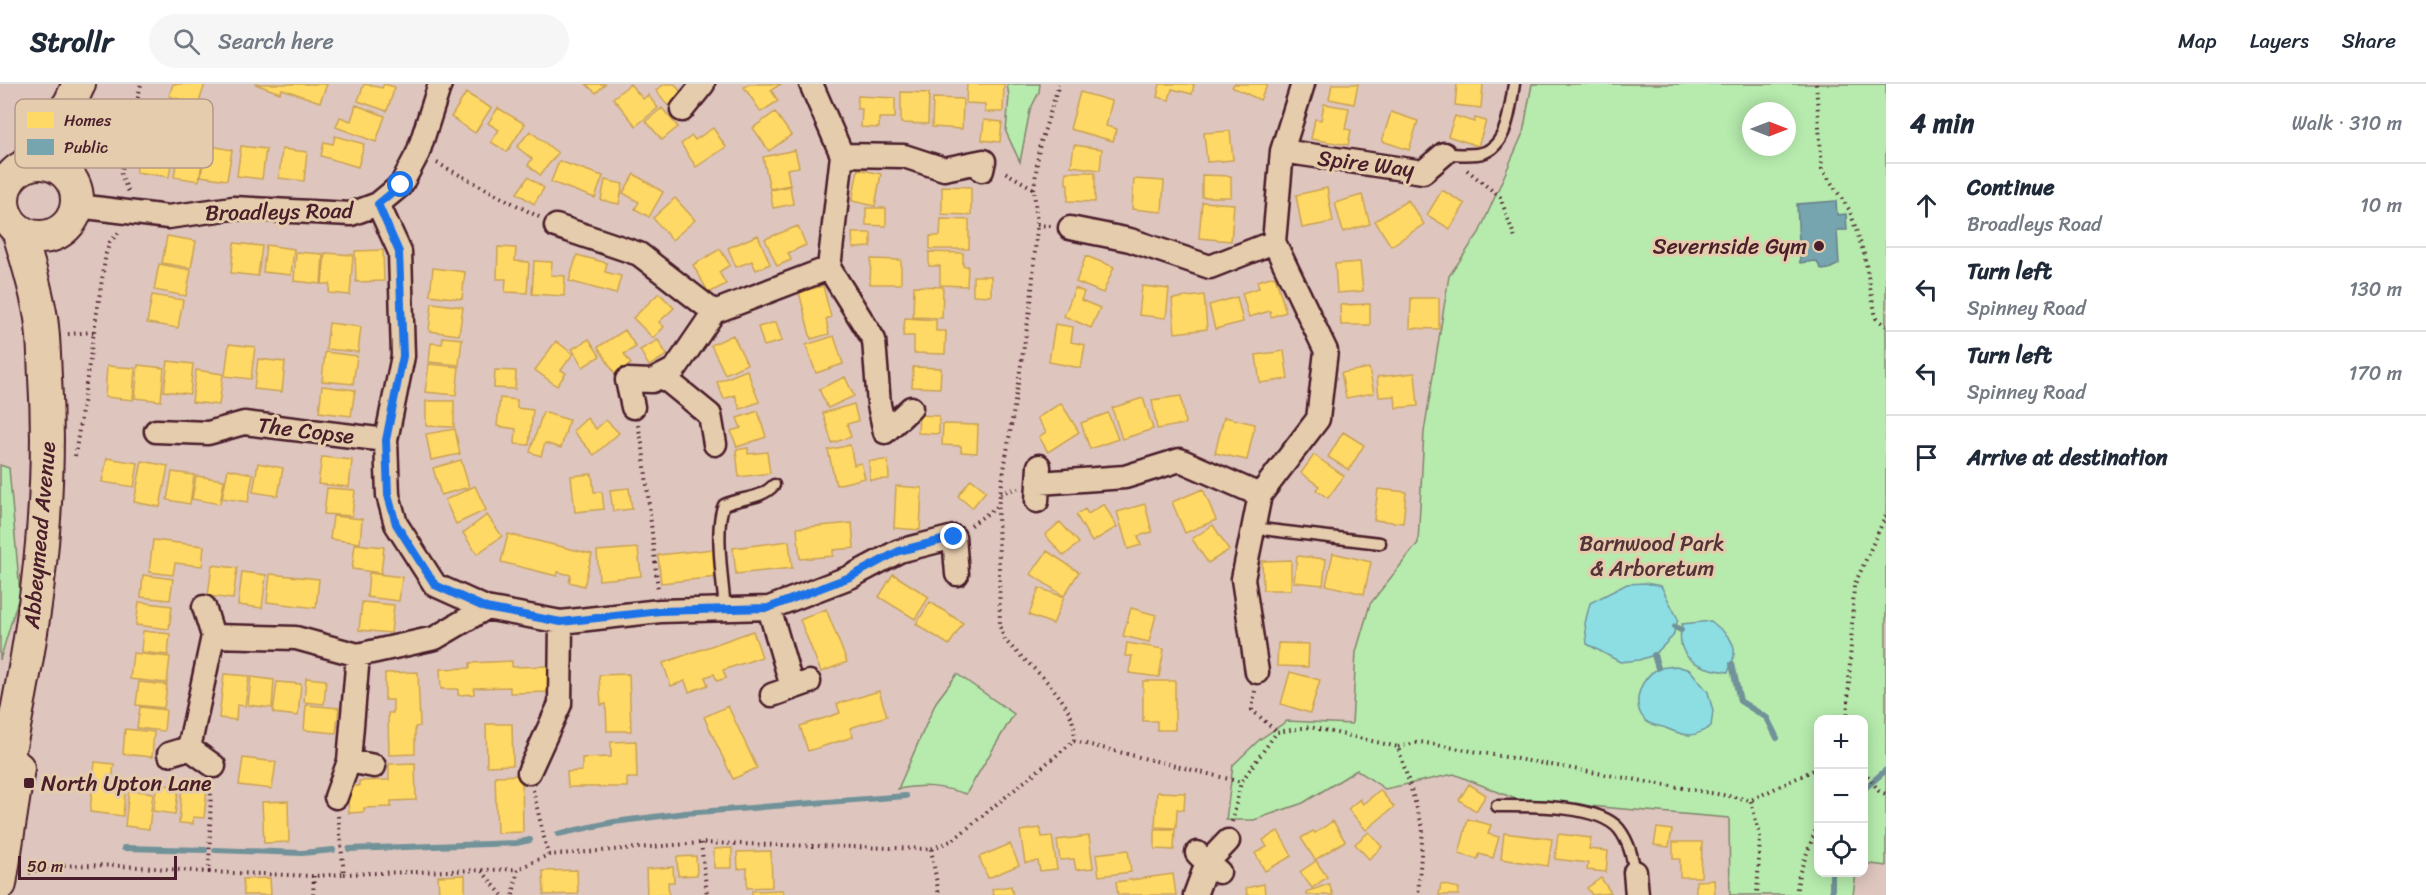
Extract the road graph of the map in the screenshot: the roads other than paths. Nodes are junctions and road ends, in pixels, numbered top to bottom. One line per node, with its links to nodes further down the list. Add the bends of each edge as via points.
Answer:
1 (440, 84): 16 (street, Broadleys Road, via 418,153 401,185)
2 (703, 84): 6 (street)
3 (812, 84): 9 (street)
4 (1303, 84): 7 (street)
5 (1514, 84): 8 (lane, via 1504,130 1497,142 1479,154)
6 (682, 110)
7 (1282, 151): 8 (street, Spire Way, via 1423,172); 22 (street)
8 (1444, 154)
9 (842, 155): 10 (street, via 904,156 944,169); 23 (street)
10 (983, 166)
11 (29, 168): 14 (street)
12 (57, 168): 15 (street)
13 (68, 168): 15 (street)
14 (14, 172): 18 (street, via 3,200)
15 (68, 174): 17 (street, via 76,187)
16 (378, 204): 17 (street, Broadleys Road, via 351,214 233,208 168,217); 30 (street, via 399,252 400,264 403,356)
17 (78, 206): 21 (street)
18 (8, 219): 21 (street, via 39,238); 25 (street, Abbeymead Avenue)
19 (556, 226): 24 (street, via 639,254)
20 (1070, 228): 22 (street, via 1130,240 1210,267)
21 (60, 232): 25 (street, Abbeymead Avenue)
22 (1274, 242): 34 (street, via 1326,351 1318,419)
23 (829, 268): 24 (street); 28 (street, via 874,340 885,432)
24 (714, 312): 26 (street, via 675,369)
25 (41, 318): 46 (street, Abbeymead Avenue, via 48,430 46,501)
26 (662, 376): 27 (street, via 652,381 627,380); 31 (street, via 710,415)
27 (633, 407)
28 (910, 408)
29 (156, 431): 30 (street, The Copse, via 208,433 245,412)
30 (386, 440): 39 (street, via 388,495 396,524 435,585)
31 (715, 444)
32 (1039, 483): 34 (street, via 1125,477 1180,460)
33 (774, 485): 41 (lane, via 756,497 724,505 721,512)
34 (1260, 495): 35 (street)
35 (1253, 528): 36 (lane); 45 (street, via 1243,579)
36 (1380, 543)
37 (957, 573): 40 (street, via 954,537 899,551 850,577)
38 (204, 607): 43 (street)
39 (486, 608): 42 (street); 44 (street, via 435,638)
40 (768, 608): 41 (street); 47 (street)
41 (725, 609): 42 (street, via 660,611)
42 (561, 622): 51 (street, via 560,704)
43 (213, 636): 44 (street, via 296,638); 50 (street, via 179,751)
44 (358, 655): 48 (street)
45 (1257, 672)
46 (24, 680): 52 (street, Abbeymead Avenue); 57 (street, Abbeymead Avenue, via 21,740)
47 (791, 688)
48 (349, 761): 49 (street); 53 (street)
49 (374, 766)
50 (213, 772)
51 (529, 772)
52 (0, 791)
53 (336, 797)
54 (1497, 806): 56 (lane, via 1588,812 1617,827 1630,846)
55 (1228, 842): 58 (street, via 1208,862)
56 (1635, 872): 59 (street)
57 (0, 884)
58 (1195, 895)
59 (1637, 895)

